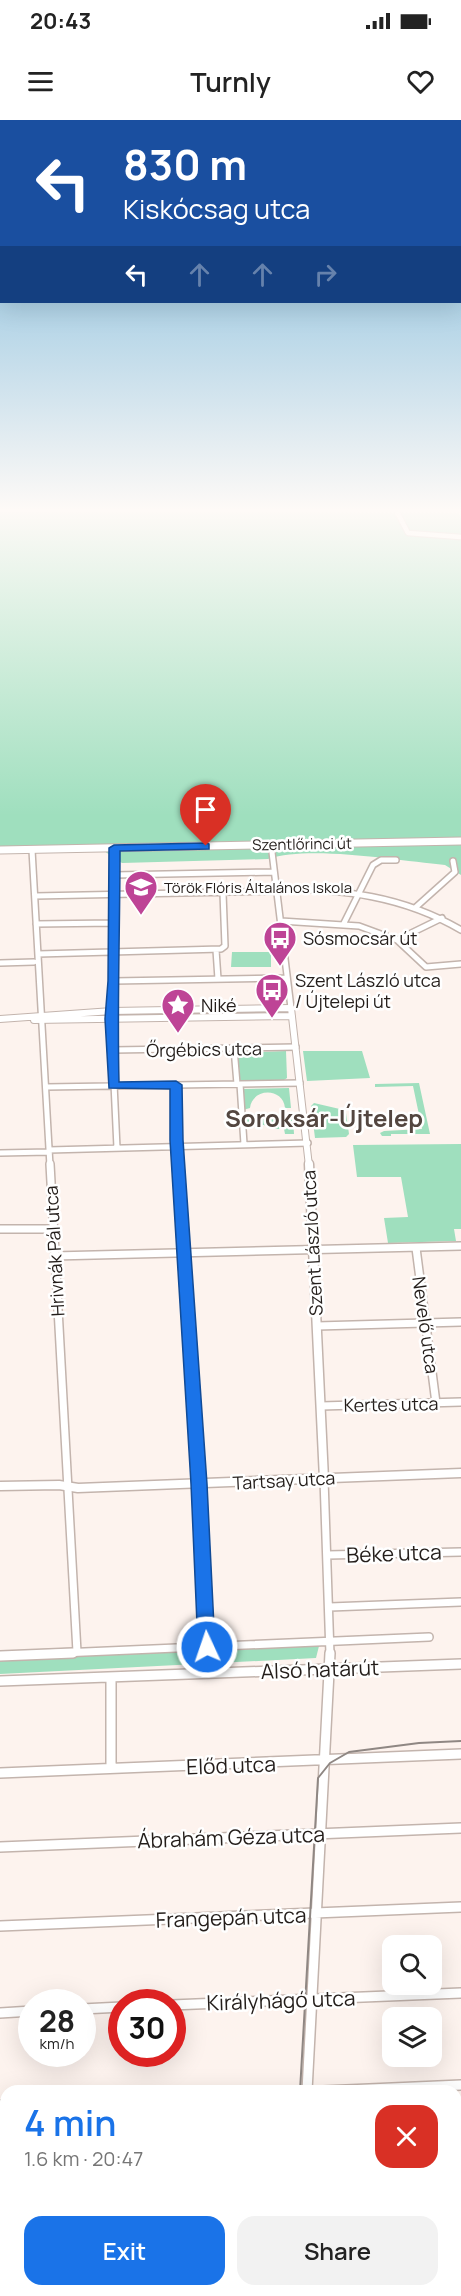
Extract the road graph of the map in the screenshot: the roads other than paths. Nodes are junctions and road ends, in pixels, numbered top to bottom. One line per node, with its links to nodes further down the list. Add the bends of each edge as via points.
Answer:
1 (461, 841): 2 (main road, Szentlőrinci út)
2 (271, 844): 3 (main road, Szentlőrinci út); 8 (street, Szent László utca)
3 (114, 848): 5 (main road, Szentlőrinci út); 9 (street)
4 (0, 850): 5 (main road, Szentlőrinci út)
5 (32, 850): 16 (street, Hrivnák Pál utca)
6 (396, 860): 14 (street, via 381,860 372,865)
7 (453, 861): 10 (street)
8 (274, 872): 9 (street); 12 (street, Szent László utca)
9 (114, 875): 15 (street)
10 (453, 875): 11 (street); 17 (street)
11 (460, 878)
12 (277, 890): 13 (street); 14 (street, via 313,888); 19 (street, Szent László utca)
13 (223, 893): 15 (street); 25 (street, via 225,946)
14 (360, 893): 17 (street); 21 (street)
15 (114, 895): 16 (street); 20 (street)
16 (34, 896): 22 (street, Hrivnák Pál utca)
17 (416, 907): 18 (street)
18 (442, 918): 23 (street); 24 (street)
19 (280, 921): 21 (street); 32 (street, Szent László utca)
20 (114, 923): 22 (street); 26 (street)
21 (344, 923): 24 (street)
22 (36, 924): 27 (street, Hrivnák Pál utca)
23 (461, 930)
24 (397, 940): 30 (street, via 426,967)
25 (216, 950): 26 (street); 31 (street)
26 (114, 952): 27 (street); 33 (street)
27 (38, 954): 37 (street, Hrivnák Pál utca)
28 (34, 962): 29 (street)
29 (0, 963)
30 (461, 964)
31 (218, 978): 32 (street); 33 (street)
32 (287, 978): 35 (street, Szent László utca)
33 (114, 981): 34 (street)
34 (112, 1011): 35 (street); 37 (street); 38 (street)
35 (291, 1012): 38 (street); 39 (street, Szent László utca)
36 (0, 1019): 37 (street)
37 (41, 1019): 38 (street); 46 (street, Hrivnák Pál utca)
38 (111, 1019): 41 (street)
39 (296, 1047): 40 (street, Őrgébics utca); 42 (street, Szent László utca)
40 (234, 1048): 41 (street, Őrgébics utca); 43 (street)
41 (113, 1050): 45 (street)
42 (300, 1083): 43 (street); 47 (street, Szent László utca)
43 (238, 1084): 44 (street); 48 (street)
44 (176, 1085): 45 (street); 49 (street)
45 (113, 1086): 46 (street); 50 (street)
46 (46, 1087): 51 (street, Hrivnák Pál utca)
47 (308, 1143): 48 (street); 57 (street, Szent László utca)
48 (244, 1144): 49 (street)
49 (178, 1146): 50 (street); 58 (street)
50 (117, 1148): 51 (street)
51 (49, 1151): 52 (street); 53 (street, Hrivnák Pál utca)
52 (0, 1153)
53 (53, 1229): 54 (street); 59 (street, Hrivnák Pál utca)
54 (0, 1230)
55 (461, 1246): 56 (street)
56 (416, 1248): 57 (street); 61 (street, Nevelő utca)
57 (312, 1250): 58 (street); 62 (street, Szent László utca)
58 (184, 1251): 59 (street); 68 (street)
59 (54, 1256): 70 (street, Hrivnák Pál utca)
60 (461, 1322): 61 (street)
61 (426, 1323): 62 (street); 64 (street, Nevelő utca)
62 (317, 1326): 65 (street, Szent László utca)
63 (461, 1402): 64 (street, Kertes utca)
64 (436, 1403): 65 (street, Kertes utca)
65 (321, 1406): 67 (street, Szent László utca)
66 (461, 1473): 67 (street, Tartsay utca)
67 (324, 1479): 68 (street, Tartsay utca); 72 (street, Szent László utca)
68 (199, 1484): 70 (street, Tartsay utca); 77 (street)
69 (0, 1486): 70 (street, Tartsay utca)
70 (69, 1486): 78 (street, Hrivnák Pál utca)
71 (461, 1552): 72 (street, Béke utca)
72 (328, 1555): 74 (street, Szent László utca)
73 (461, 1602): 74 (street)
74 (330, 1607): 76 (street, Szent László utca)
75 (429, 1637): 76 (street, Alsó határút)
76 (331, 1642): 77 (street, Alsó határút); 81 (street, Szent László utca)
77 (207, 1647): 78 (street, Alsó határút)
78 (77, 1652): 79 (street, Alsó határút)
79 (0, 1656)
80 (461, 1664): 81 (street, Alsó határút)
81 (329, 1669): 82 (street, Alsó határút); 85 (street, Szent László utca)
82 (111, 1677): 83 (street, Alsó határút); 86 (street)
83 (0, 1681)
84 (461, 1754): 85 (street, Előd utca)
85 (324, 1761): 86 (street, Előd utca); 89 (street, Szent László utca)
86 (111, 1768): 87 (street, Előd utca)
87 (0, 1773)
88 (461, 1828): 89 (street, Ábrahám Géza utca)
89 (319, 1834): 90 (street, Ábrahám Géza utca); 92 (street, Szent László utca)
90 (0, 1847)
91 (461, 1907): 92 (street, Frangepán utca)
92 (315, 1913): 93 (street, Frangepán utca); 95 (street, Szent László utca)
93 (0, 1926)
94 (461, 1994): 95 (street, Királyhágó utca)
95 (312, 1999): 96 (street, Királyhágó utca); 99 (street, Szent László utca)
96 (186, 2004)
97 (18, 2012): 98 (street)
98 (0, 2013)
99 (307, 2085)

